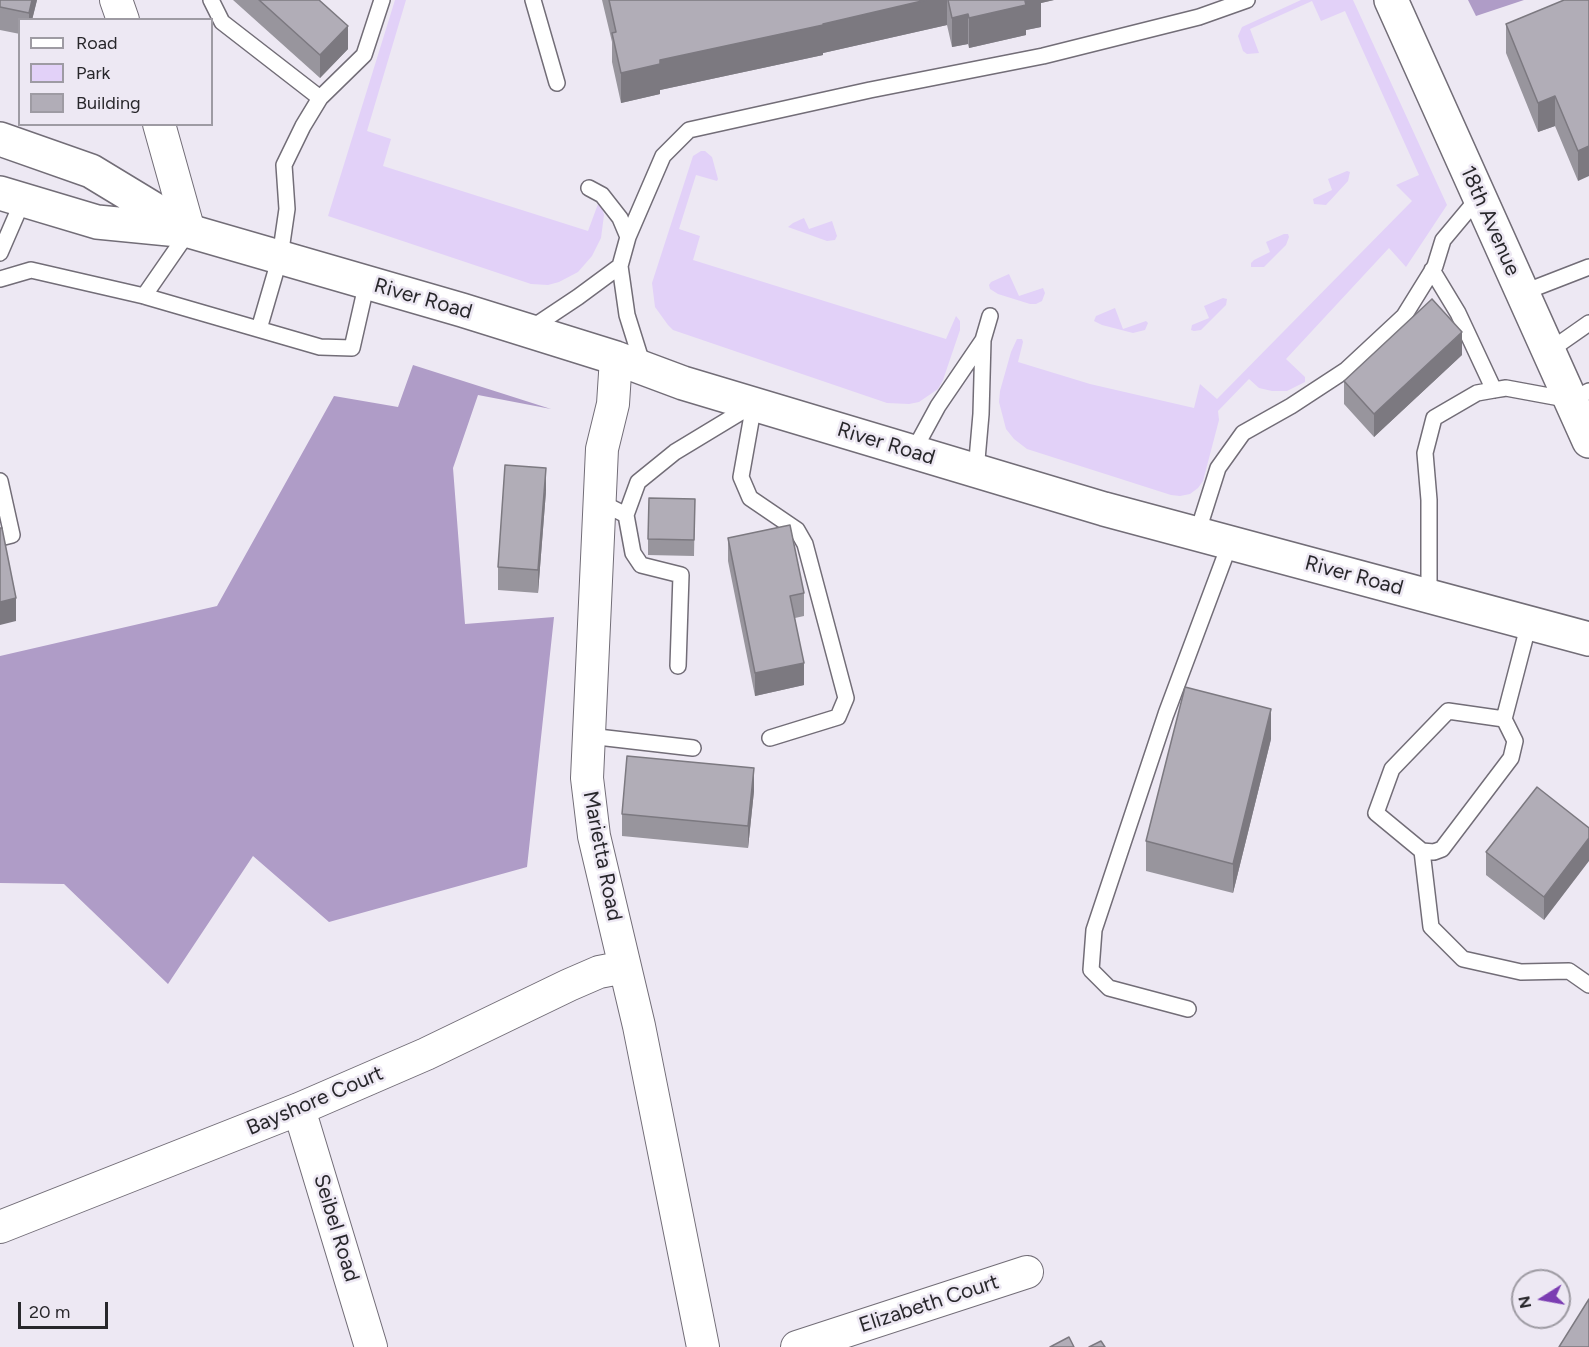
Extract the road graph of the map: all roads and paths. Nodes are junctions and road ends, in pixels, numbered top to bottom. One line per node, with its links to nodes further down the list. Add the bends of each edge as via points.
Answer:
1 (116, 0): 8 (street)
2 (211, 0): 10 (lane, via 222,22)
3 (382, 0): 10 (lane, via 364,55)
4 (533, 0): 9 (lane)
5 (1247, 0): 7 (lane)
6 (1391, 0): 15 (main road, 18th Avenue)
7 (1230, 3): 17 (lane, via 1199,17 1043,56 688,130 663,156)
8 (122, 18)
9 (557, 83)
10 (320, 98): 19 (lane, via 284,165 287,209)
11 (160, 126): 16 (street)
12 (0, 139): 16 (main road, River Road, via 91,171)
13 (589, 188): 17 (lane, via 602,195 620,218)
14 (11, 196): 16 (main road, River Road, via 97,222); 18 (lane)
15 (1479, 197): 22 (lane, via 1443,240); 25 (main road, 18th Avenue)
16 (189, 231): 19 (main road, River Road); 26 (lane)
17 (628, 237): 20 (lane)
18 (0, 253)
19 (280, 257): 24 (main road, River Road); 28 (lane)
20 (620, 266): 29 (lane); 33 (lane)
21 (1589, 267): 25 (lane)
22 (1432, 270): 34 (lane, via 1458,313); 42 (lane, via 1404,316 1346,370 1243,433 1218,468)
23 (0, 279): 26 (lane, via 31,270)
24 (367, 282): 28 (lane, via 352,348 320,347); 29 (main road, River Road)
25 (1522, 293): 32 (main road, 18th Avenue)
26 (144, 296): 28 (lane)
27 (990, 316): 31 (lane)
28 (259, 329)
29 (527, 330): 33 (main road, River Road)
30 (1586, 330): 32 (lane)
31 (983, 340): 38 (lane, via 938,406); 39 (lane)
32 (1549, 351): 35 (main road, 18th Avenue)
33 (630, 363): 36 (main road, River Road); 41 (street, Marietta Road, via 613,404 602,449)
34 (1494, 390): 35 (lane); 45 (lane, via 1477,393 1434,418 1425,453 1430,500)
35 (1580, 396): 37 (main road, 18th Avenue)
36 (754, 404): 38 (main road, River Road); 41 (lane, via 675,452); 51 (lane, via 741,477 750,498 797,530 806,544 846,698 838,717)
37 (1589, 441)
38 (914, 452): 39 (main road, River Road)
39 (976, 471): 42 (main road, River Road)
40 (0, 481): 43 (lane, via 12,535)
41 (613, 509): 48 (lane, via 641,565 681,575); 50 (street, Marietta Road)
42 (1197, 534): 44 (main road, River Road)
43 (0, 538)
44 (1230, 543): 45 (main road, River Road); 56 (lane, via 1162,725 1094,930 1091,960 1091,970 1109,988)
45 (1429, 596): 46 (main road, River Road)
46 (1529, 623): 47 (main road, River Road); 49 (lane)
47 (1589, 639)
48 (678, 666)
49 (1504, 719): 53 (lane, via 1515,741 1511,758 1442,849); 53 (lane, via 1448,711 1392,770 1376,813)
50 (589, 736): 52 (lane); 54 (street, Marietta Road, via 587,778 594,836)
51 (770, 738)
52 (693, 748)
53 (1422, 852): 55 (lane, via 1431,927 1463,959 1521,972 1569,971)
54 (625, 967): 57 (street, Bayshore Court, via 569,984 426,1054); 61 (street, Marietta Road)
55 (1589, 985)
56 (1188, 1009)
57 (299, 1109): 58 (street, Bayshore Court); 60 (street, Seibel Road)
58 (0, 1227)
59 (1027, 1272): 62 (street, Elizabeth Court)
60 (371, 1347)
61 (703, 1347)
62 (797, 1347)

